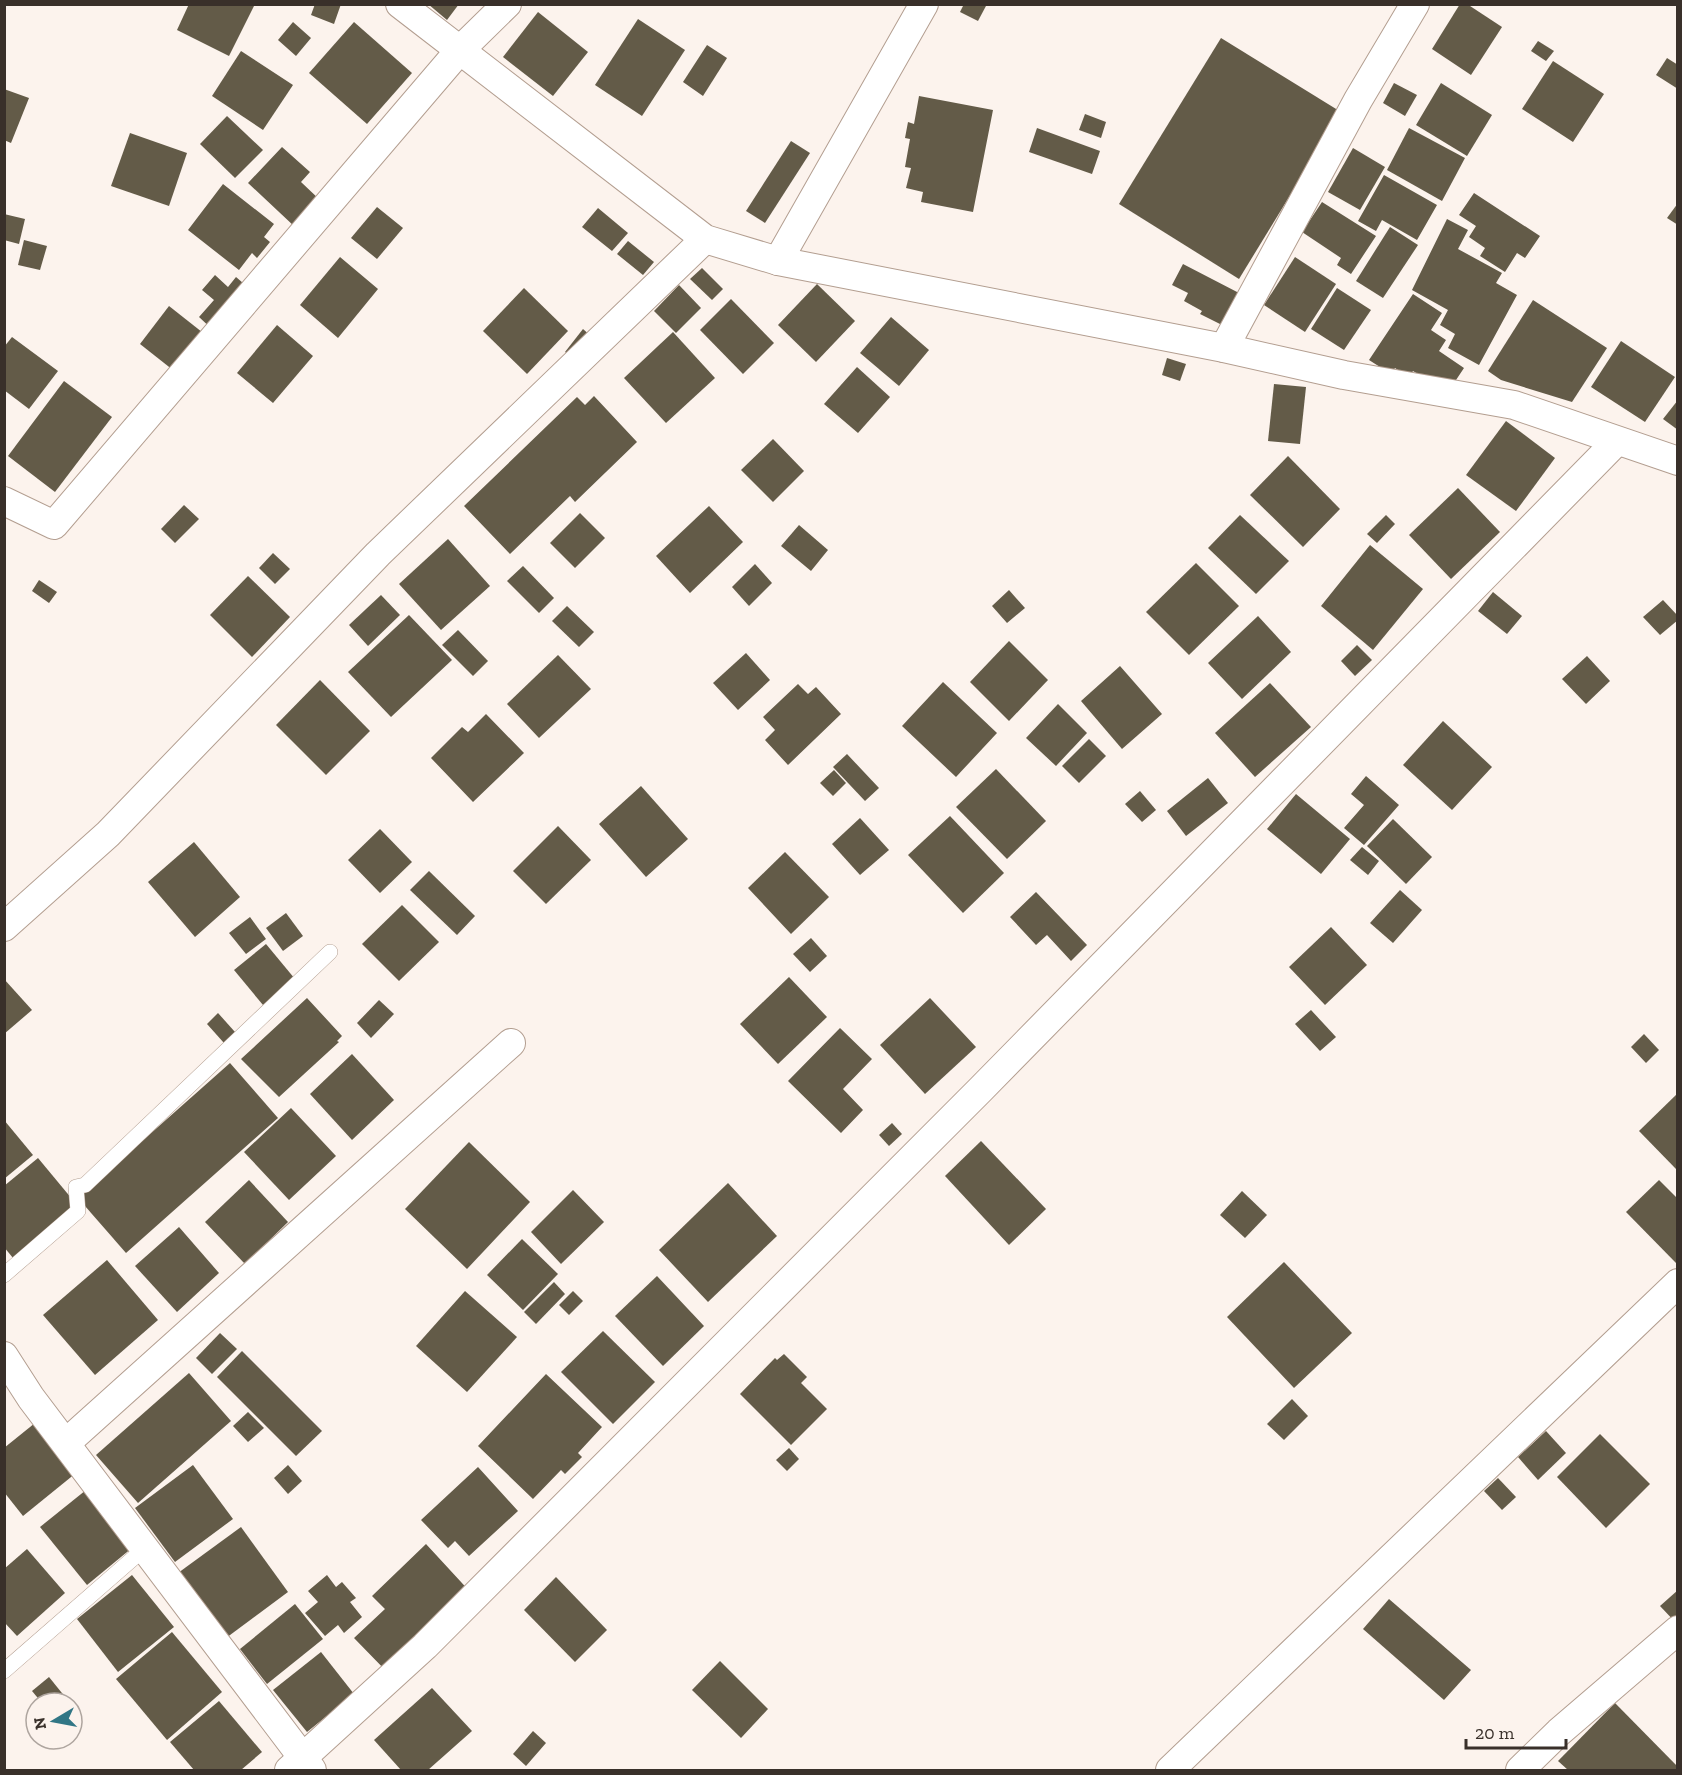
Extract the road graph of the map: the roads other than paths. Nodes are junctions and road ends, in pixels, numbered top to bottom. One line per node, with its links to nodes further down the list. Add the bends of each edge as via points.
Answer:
1 (400, 4): 5 (street)
2 (507, 4): 5 (street)
3 (924, 4): 7 (street)
4 (1415, 4): 8 (street, via 1358,100)
5 (459, 51): 6 (street); 11 (street, via 54,525)
6 (705, 239): 7 (street); 12 (street, via 378,554 108,834)
7 (778, 261): 8 (street)
8 (1224, 348): 9 (street, via 1344,375 1514,405)
9 (1616, 442): 10 (street); 22 (street, via 981,1089)
10 (1677, 461)
11 (4, 501)
12 (4, 927)
13 (330, 952): 15 (lane, via 85,1185 76,1187 78,1211)
14 (511, 1043): 18 (street)
15 (4, 1275)
16 (1677, 1283): 23 (street)
17 (4, 1356): 18 (street)
18 (66, 1443): 19 (street)
19 (145, 1548): 21 (lane); 22 (street)
20 (1677, 1630): 24 (street)
21 (4, 1671)
22 (301, 1766)
23 (1170, 1770)
24 (1520, 1770)

